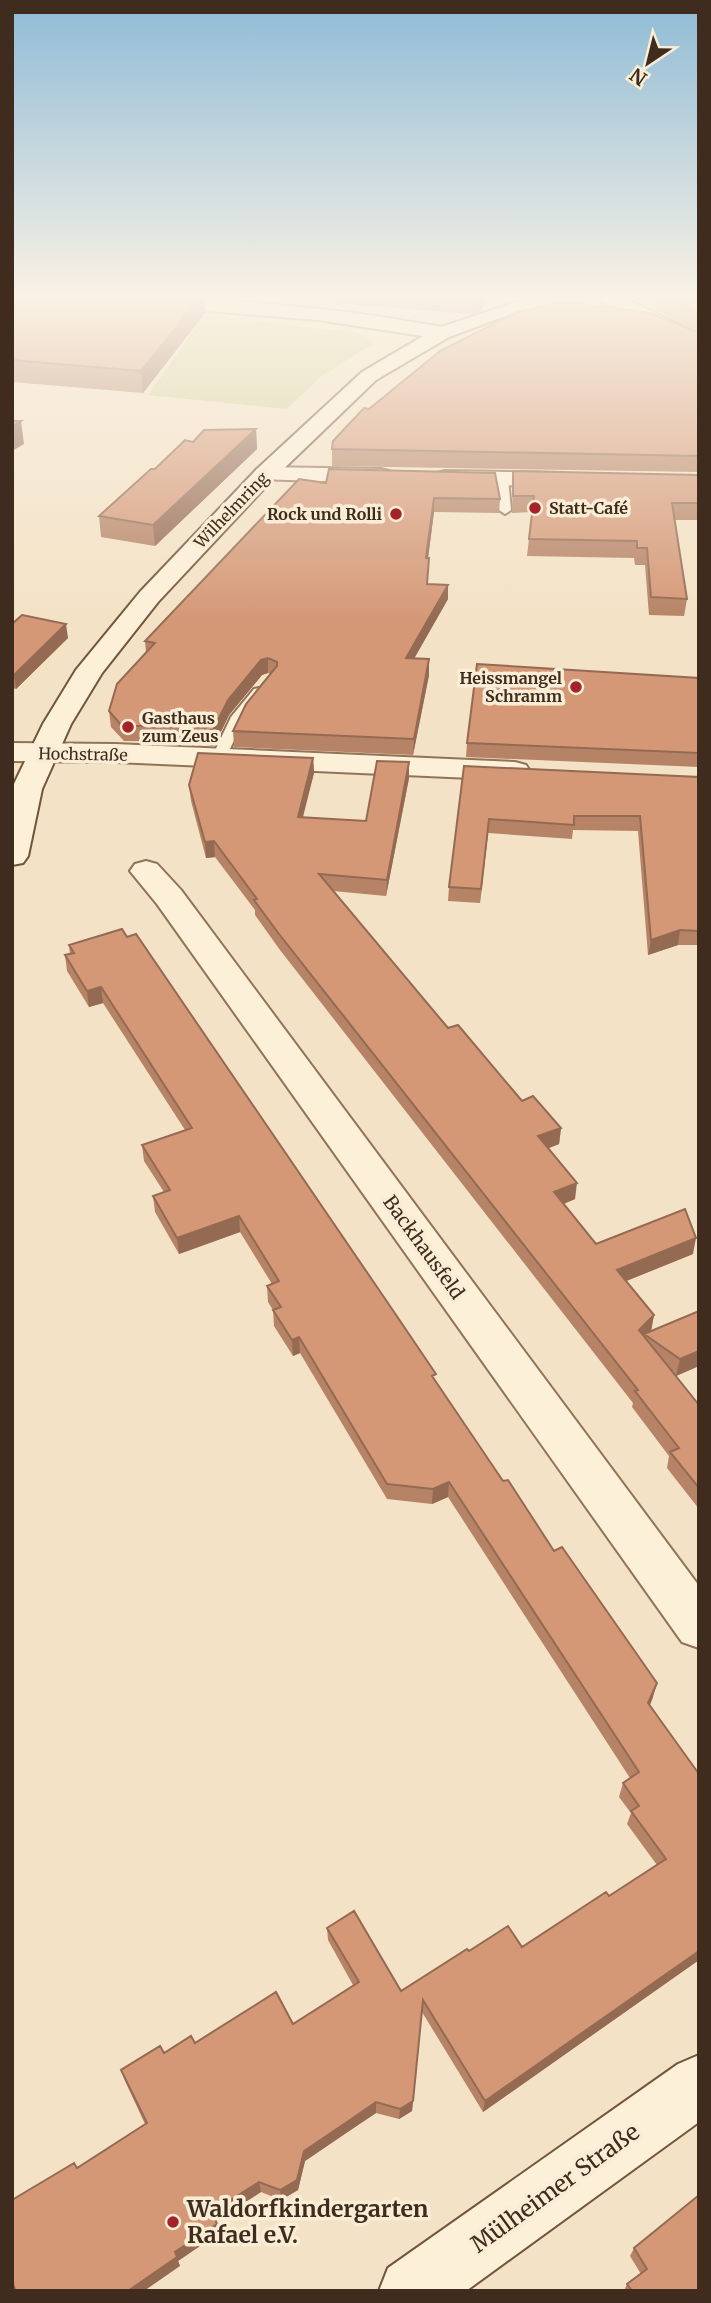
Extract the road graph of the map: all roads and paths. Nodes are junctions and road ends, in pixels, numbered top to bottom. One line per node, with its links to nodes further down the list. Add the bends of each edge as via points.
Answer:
1 (339, 404): 2 (street, Wilhelmring)
2 (265, 474): 3 (street); 8 (street, Wilhelmring, via 149,597 90,670)
3 (502, 479): 4 (street); 5 (lane)
4 (580, 480)
5 (505, 510)
6 (270, 680): 9 (lane, via 238,717)
7 (12, 752): 8 (street, Hochstraße)
8 (43, 752): 9 (street, Hochstraße); 11 (street, Wilhelmring, via 27,789)
9 (218, 759): 10 (street, Hochstraße)
10 (543, 773)
11 (12, 856)
12 (146, 871): 13 (street, Backhausfeld)
13 (699, 1626)
14 (699, 2085): 15 (street, Mülheimer Straße)
15 (411, 2291)

